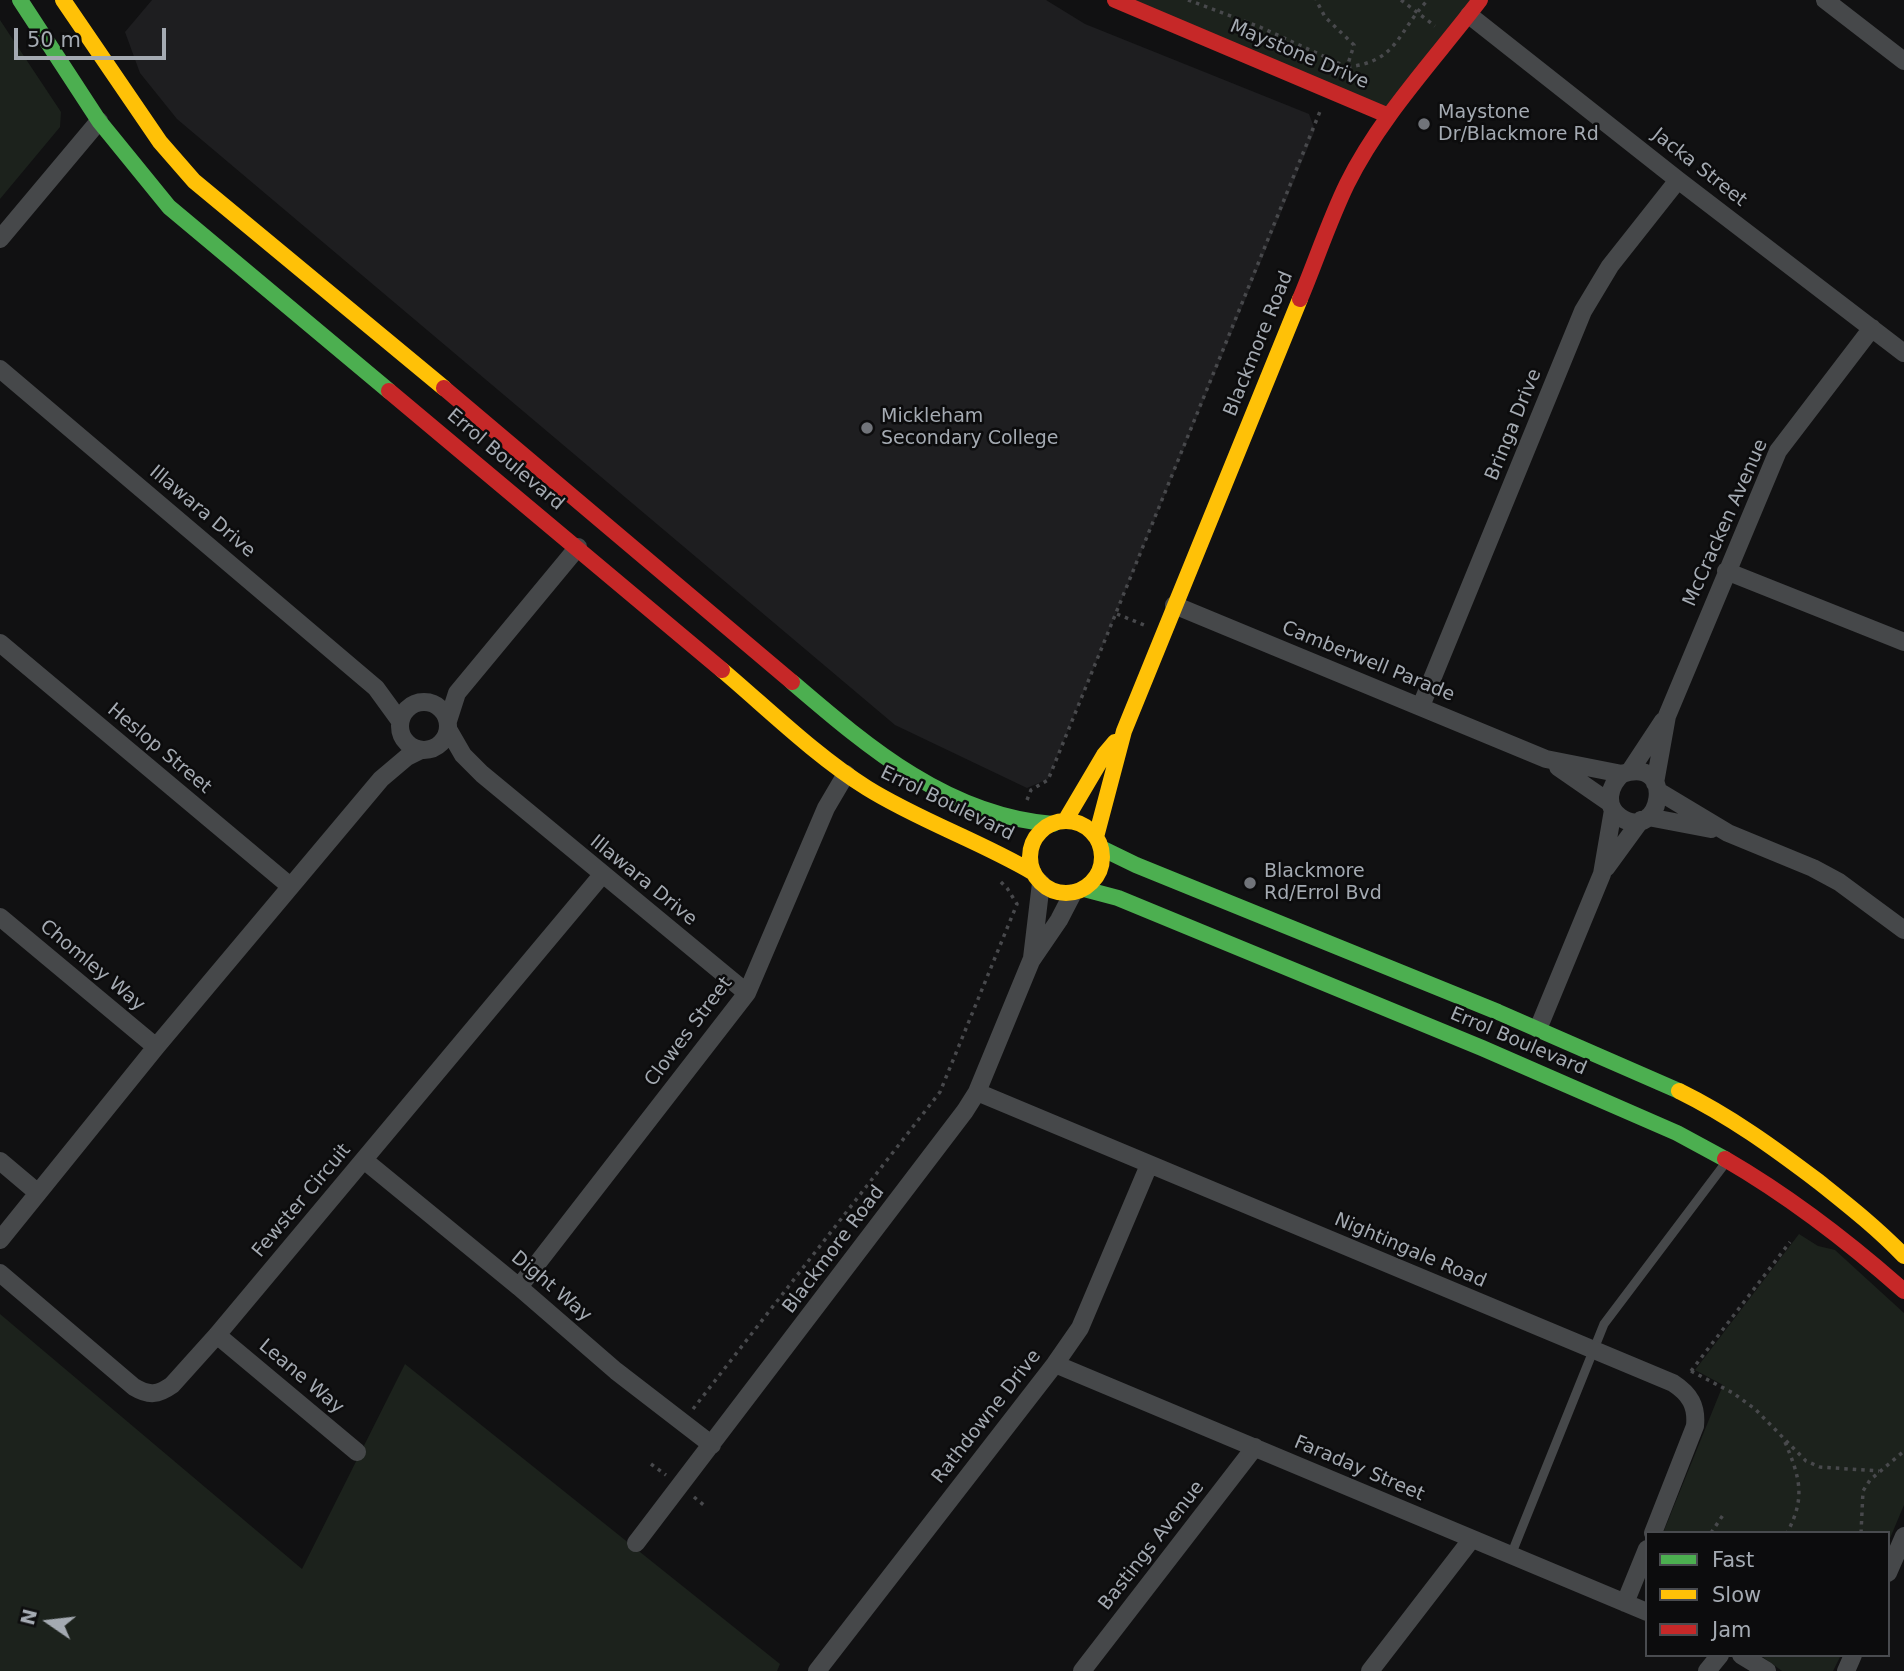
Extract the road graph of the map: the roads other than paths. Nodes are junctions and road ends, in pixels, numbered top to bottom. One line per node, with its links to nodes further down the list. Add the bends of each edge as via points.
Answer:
1 (20, 0): 9 (street, Errol Boulevard)
2 (63, 0): 37 (street, Errol Boulevard, via 160,142 194,181 890,764 971,803 1033,824)
3 (1115, 0): 8 (street, Maystone Drive)
4 (1480, 0): 6 (street, Blackmore Road)
5 (1825, 0): 7 (street)
6 (1469, 15): 8 (street, Blackmore Road); 10 (street, Jacka Street)
7 (1904, 61)
8 (1390, 116): 17 (street, Blackmore Road, via 1348,184)
9 (99, 121): 11 (street); 15 (street, Errol Boulevard, via 169,207)
10 (1678, 180): 12 (street, Jacka Street); 23 (street, Bringa Drive, via 1609,266 1583,311)
11 (0, 239)
12 (1872, 328): 13 (street, Jacka Street); 16 (street, McCracken Avenue, via 1778,451)
13 (1904, 353)
14 (0, 369): 21 (street, Illawara Drive)
15 (578, 547): 20 (street); 32 (street, Errol Boulevard)
16 (1727, 571): 18 (street); 24 (street, McCracken Avenue)
17 (1174, 605): 23 (street, Camberwell Parade); 27 (street, Blackmore Road)
18 (1904, 642)
19 (0, 643): 43 (street, Heslop Street)
20 (481, 664): 22 (street, via 438,697); 26 (street, via 457,693)
21 (376, 688): 22 (street, Illawara Drive, via 395,698); 25 (street, Illawara Drive)
22 (420, 702): 25 (street, via 408,707); 26 (street, via 439,707)
23 (1421, 706): 29 (street, Camberwell Parade)
24 (1667, 716): 30 (street, McCracken Avenue); 34 (street, McCracken Avenue)
25 (400, 725): 28 (street, via 407,743); 33 (street, via 393,759)
26 (448, 725): 28 (street, via 442,742); 31 (street, Illawara Drive, via 463,755)
27 (1124, 731): 37 (street, Blackmore Road); 39 (street, Blackmore Road)
28 (424, 750): 31 (street, Illawara Drive, via 459,759); 33 (street, via 407,757)
29 (1546, 759): 30 (street, Camberwell Parade); 35 (street, Camberwell Parade)
30 (1626, 773): 34 (street, via 1647,774); 35 (street, via 1611,788)
31 (482, 774): 41 (street, Illawara Drive)
32 (846, 774): 42 (street, Errol Boulevard, via 898,807 1005,855); 48 (street, Clowes Street, via 826,808)
33 (381, 779): 43 (street)
34 (1657, 787): 36 (street, via 1658,805); 38 (street)
35 (1612, 806): 36 (street, via 1626,820); 40 (street)
36 (1645, 818): 38 (street); 40 (street)
37 (1059, 822): 39 (street, via 1077,822); 42 (street, via 1042,830 1035,840 1030,862)
38 (1728, 833): 46 (street, via 1839,882)
39 (1099, 842): 44 (street, via 1099,872); 49 (street, Errol Boulevard, via 1136,865)
40 (1602, 874): 49 (street)
41 (602, 875): 48 (street, Illawara Drive); 52 (street, Fewster Circuit)
42 (1037, 878): 44 (street, via 1050,890); 47 (street, Blackmore Road)
43 (290, 886): 50 (street)
44 (1078, 891): 47 (street, Blackmore Road); 53 (street, Errol Boulevard, via 1118,898 1482,1048)
45 (0, 917): 50 (street, Chomley Way)
46 (1904, 930)
47 (1031, 961): 51 (street, Blackmore Road)
48 (747, 993): 60 (street, Clowes Street)
49 (1538, 1030): 58 (street, Errol Boulevard, via 1723,1113 1876,1227)
50 (156, 1047): 56 (street)
51 (977, 1092): 55 (street, Nightingale Road); 65 (street, Blackmore Road)
52 (364, 1160): 60 (street, Dight Way); 62 (street, Fewster Circuit)
53 (1728, 1160): 61 (street, Errol Boulevard, via 1868,1260); 63 (lane, via 1613,1309)
54 (0, 1161): 56 (street)
55 (1149, 1165): 63 (street, Nightingale Road); 64 (street, Rathdowne Drive, via 1080,1328)
56 (38, 1193): 57 (street)
57 (0, 1240)
58 (1904, 1256)
59 (0, 1273): 62 (street, Fewster Circuit, via 144,1393 163,1392 172,1385)
60 (519, 1287): 65 (street, Dight Way, via 616,1371)
61 (1904, 1292)
62 (218, 1335): 67 (street, Leane Way)
63 (1593, 1350): 68 (street, Nightingale Road, via 1673,1383 1683,1389 1696,1411 1695,1426); 73 (lane)
64 (1055, 1364): 66 (street, Faraday Street); 79 (street, Rathdowne Drive)
65 (712, 1445): 71 (street, Blackmore Road)
66 (1255, 1447): 70 (street, Faraday Street); 80 (street, Bastings Avenue)
67 (357, 1452)
68 (1654, 1531)
69 (1904, 1536): 74 (street)
70 (1471, 1539): 73 (street, Faraday Street); 81 (street)
71 (636, 1543)
72 (1645, 1554): 75 (street)
73 (1511, 1555): 75 (street, Faraday Street)
74 (1890, 1568)
75 (1625, 1603): 76 (street, Faraday Street)
76 (1645, 1611)
77 (1718, 1657): 82 (street)
78 (1744, 1657): 83 (street)
79 (817, 1671)
80 (1082, 1671)
81 (1370, 1671)
82 (1707, 1671)
83 (1767, 1671)

